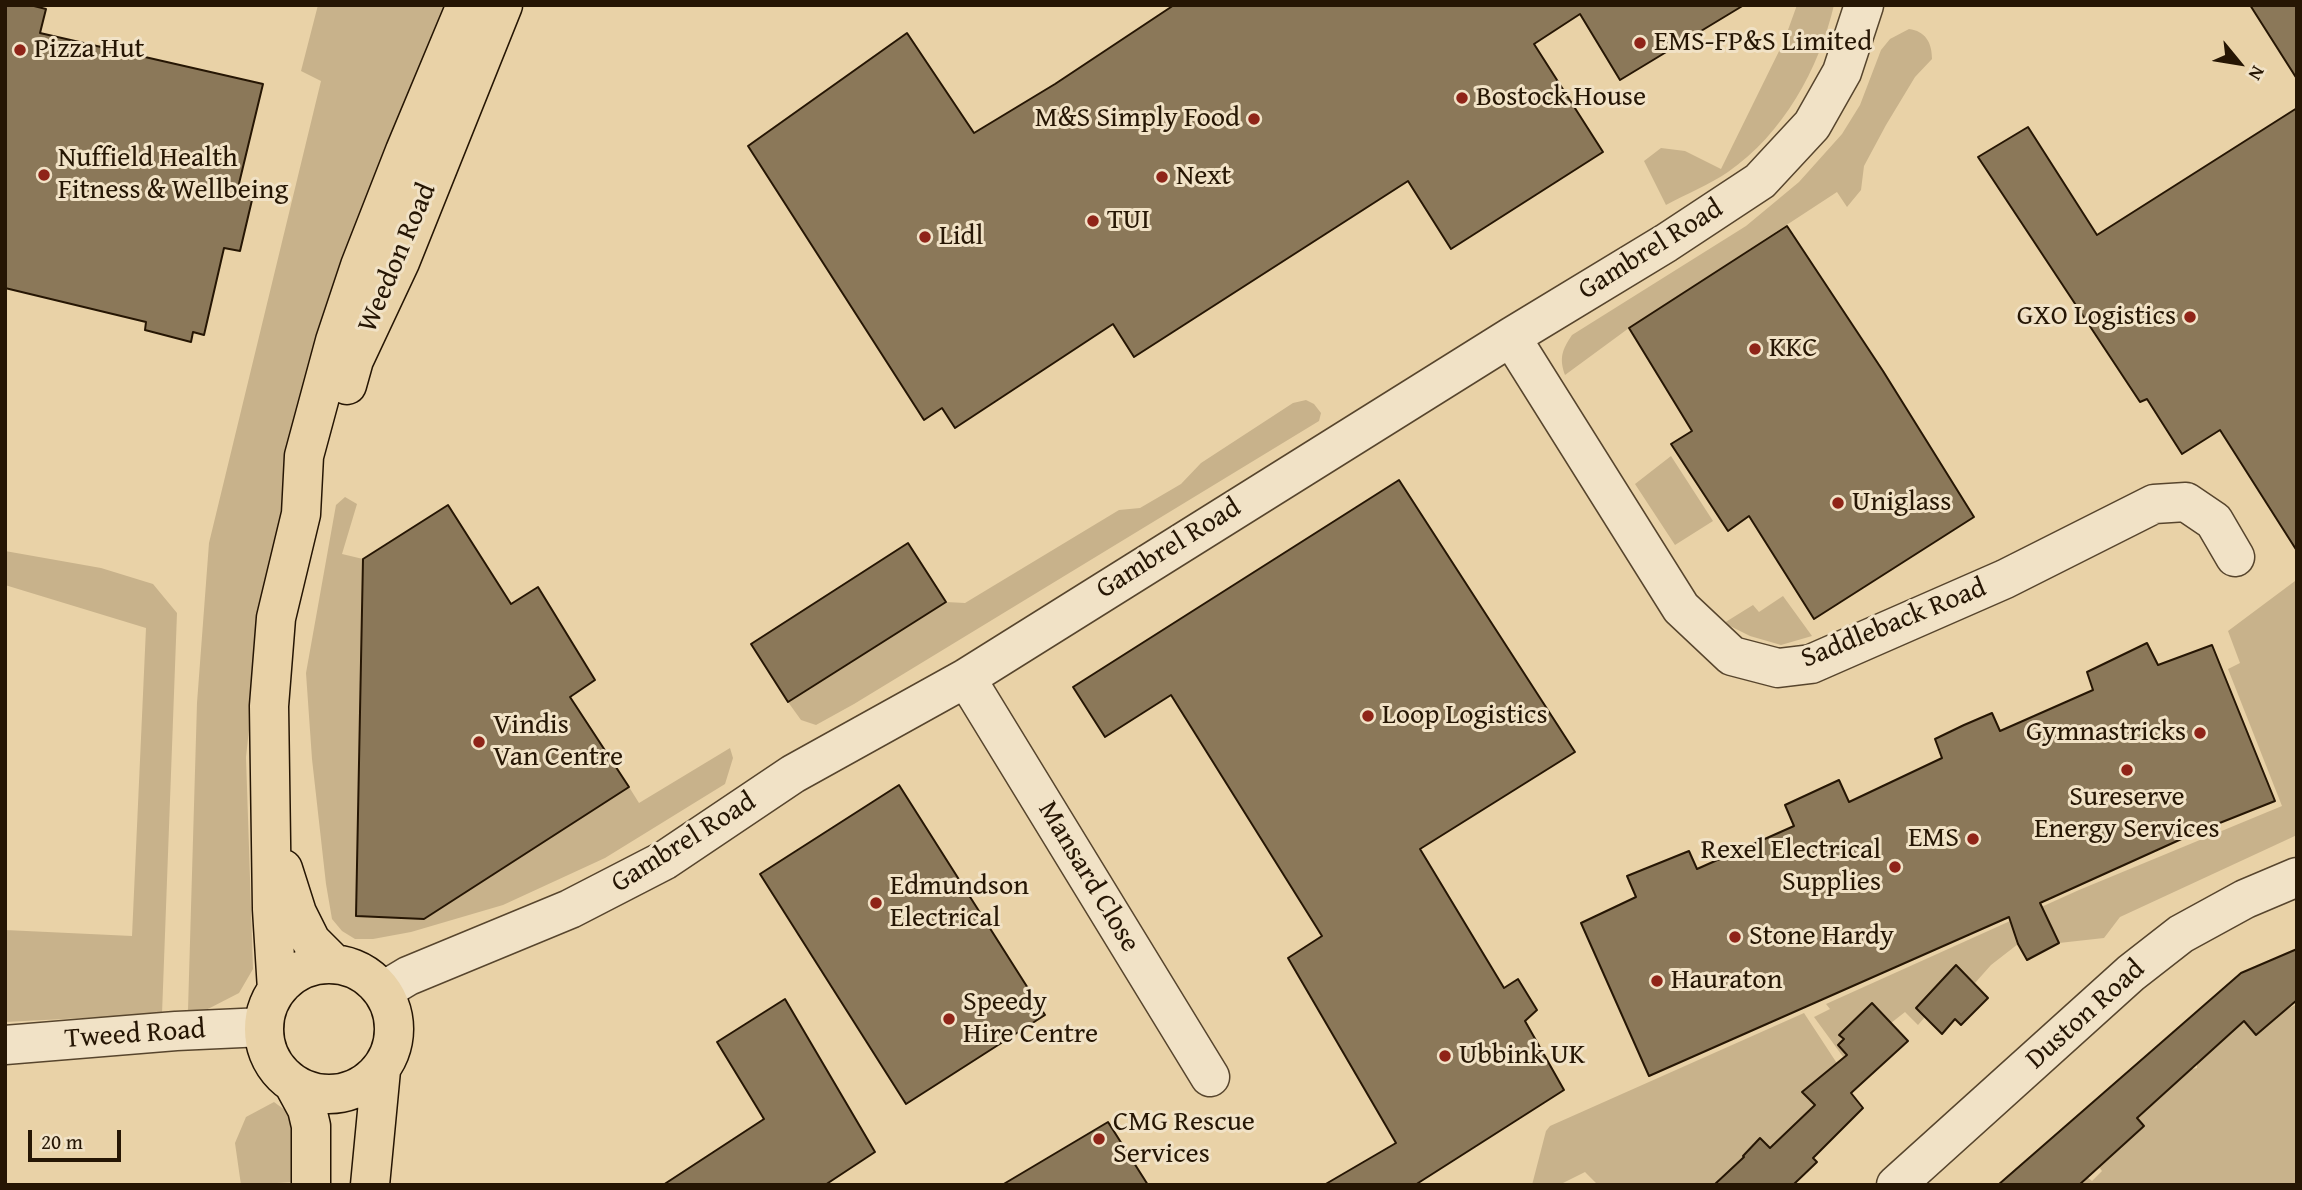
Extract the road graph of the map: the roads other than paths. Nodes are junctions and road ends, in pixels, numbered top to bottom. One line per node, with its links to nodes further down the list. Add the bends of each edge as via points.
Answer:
1 (466, 5): 5 (main road, Weedon Road, via 405,150 335,341 304,456)
2 (503, 5): 5 (main road, Weedon Road, via 400,262 354,360 319,480)
3 (1864, 5): 4 (street, Gambrel Road, via 1842,72 1812,125 1760,181)
4 (1511, 337): 6 (street, Saddleback Road, via 1681,608 1732,656 1778,668 1811,664 2005,579 2154,504 2186,502 2214,521); 7 (street, Gambrel Road)
5 (301, 514): 8 (main road, Weedon Road, via 276,618 269,706)
6 (2235, 557)
7 (966, 678): 12 (street, Gambrel Road, via 793,774 630,879); 16 (street, Mansard Close)
8 (272, 837): 10 (main road, Weedon Road, via 310,941); 11 (main road, Weedon Road)
9 (2297, 877): 20 (street, Duston Road, via 2181,934 2131,972)
10 (333, 963): 11 (main road, via 312,965); 12 (main road, via 353,967)
11 (277, 990): 13 (main road)
12 (383, 991): 15 (main road, via 395,1031)
13 (264, 1027): 14 (street, Tweed Road); 17 (main road, via 269,1055)
14 (5, 1045)
15 (381, 1070): 17 (main road, via 349,1092 312,1093); 19 (main road)
16 (1210, 1077)
17 (294, 1085): 18 (main road, via 311,1126)
18 (311, 1185)
19 (370, 1185)
20 (1896, 1185)

